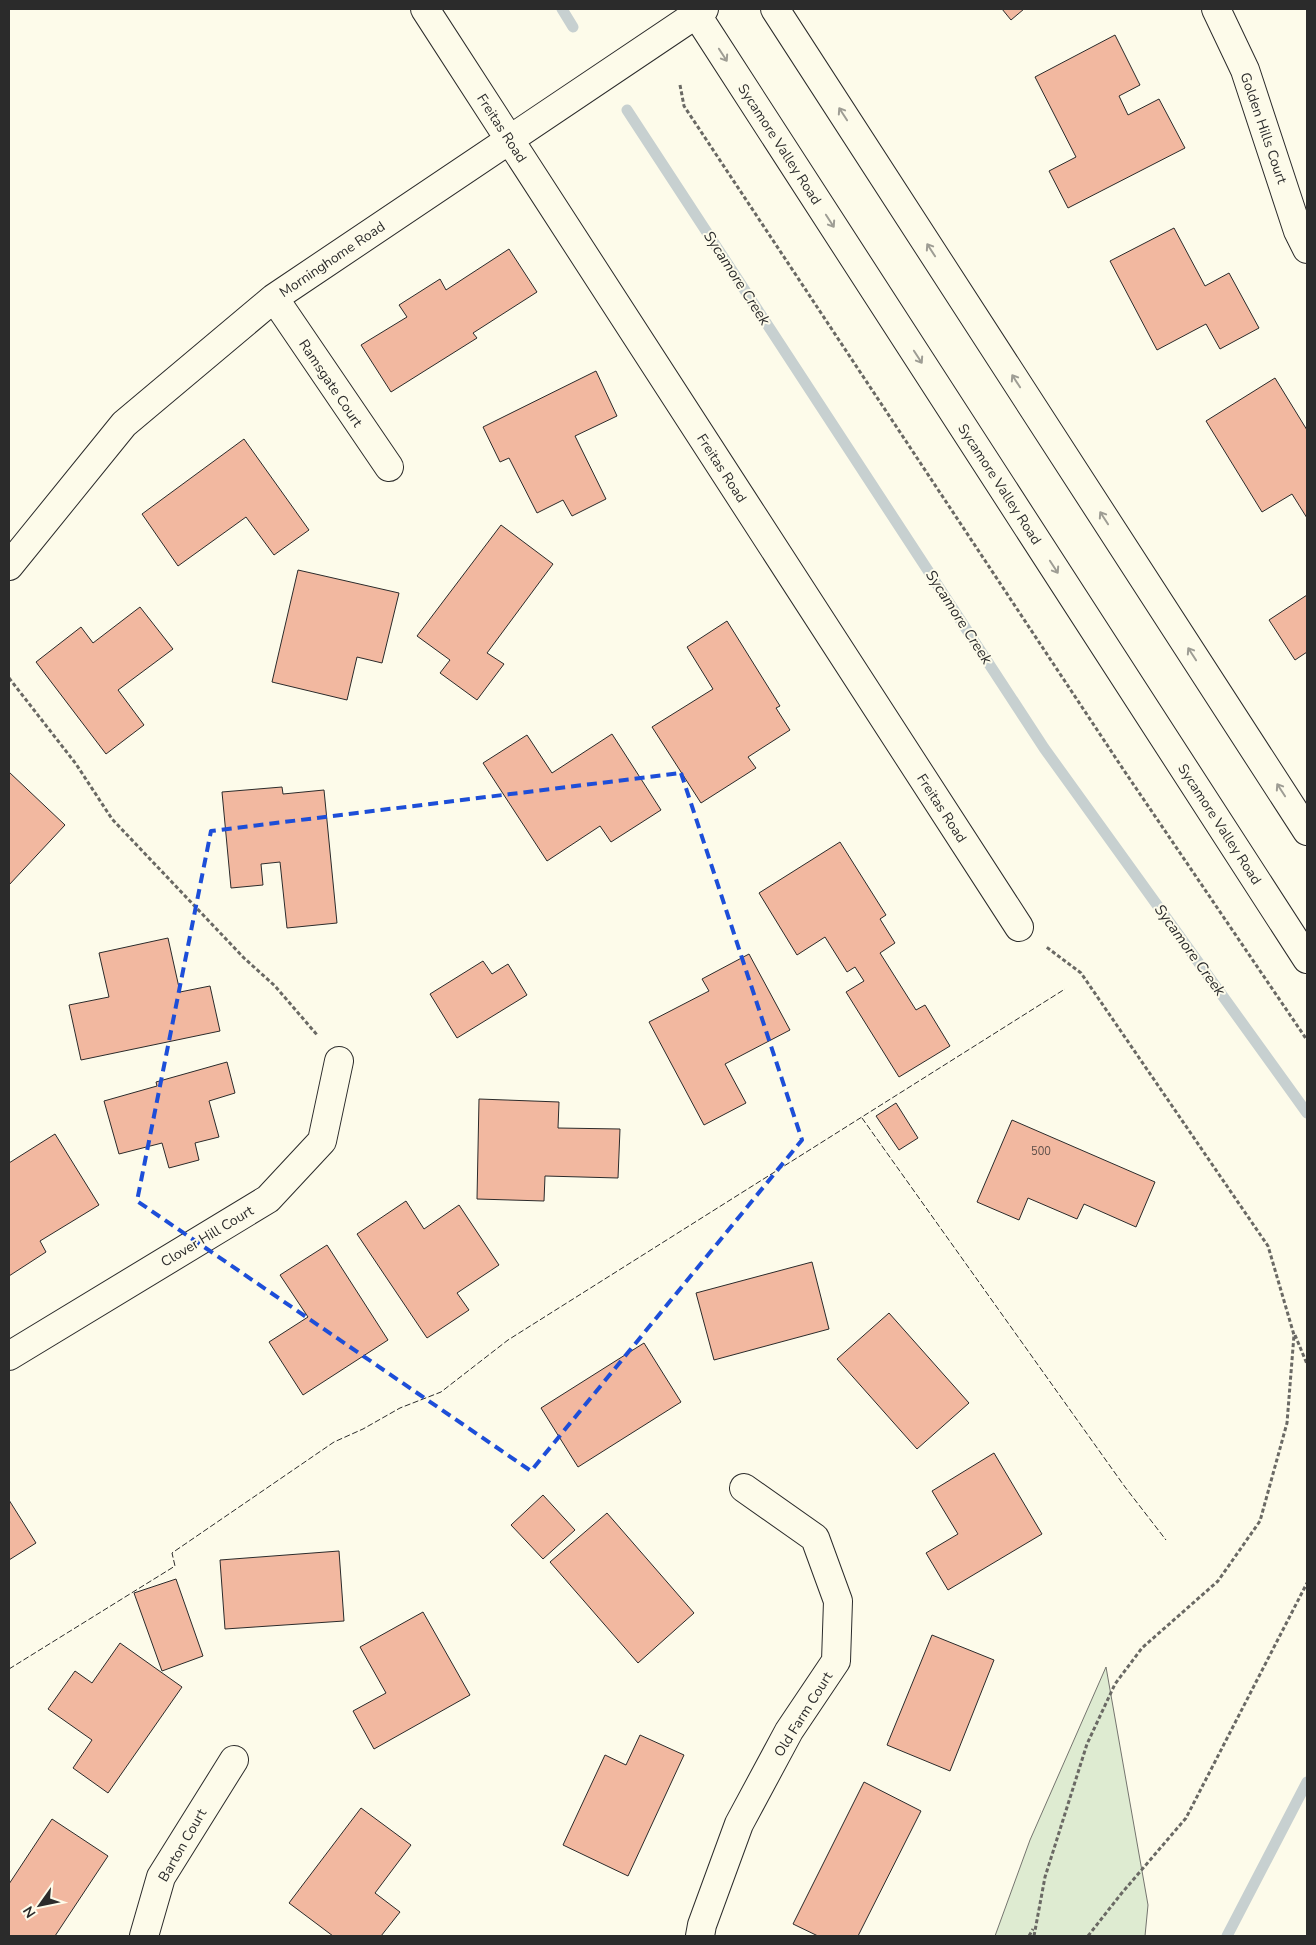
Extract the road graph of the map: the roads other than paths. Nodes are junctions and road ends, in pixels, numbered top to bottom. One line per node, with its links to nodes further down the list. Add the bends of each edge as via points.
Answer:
1 (425, 9): 5 (street, Freitas Road)
2 (775, 9): 10 (street, one-way to 2)
3 (1216, 9): 6 (street, Golden Hills Court, via 1245,70 1298,231)
4 (698, 10): 5 (street, Morninghome Road); 12 (street, Sycamore Valley Road, one-way to 12)
5 (510, 140): 7 (street, Morninghome Road); 11 (street, Freitas Road)
6 (1307, 249)
7 (274, 298): 8 (street, Ramsgate Court); 9 (street, Morninghome Road, via 124,424)
8 (389, 467)
9 (9, 566)
10 (1307, 831)
11 (1019, 927)
12 (1307, 959)
13 (339, 1061): 14 (street, Clover Hill Court, via 322,1141 268,1199)
14 (9, 1356)
15 (744, 1488): 18 (street, Old Farm Court, via 815,1538 838,1601 836,1660 789,1731 739,1824)
16 (234, 1760): 17 (street, Barton Court, via 161,1877)
17 (144, 1936)
18 (700, 1936)

